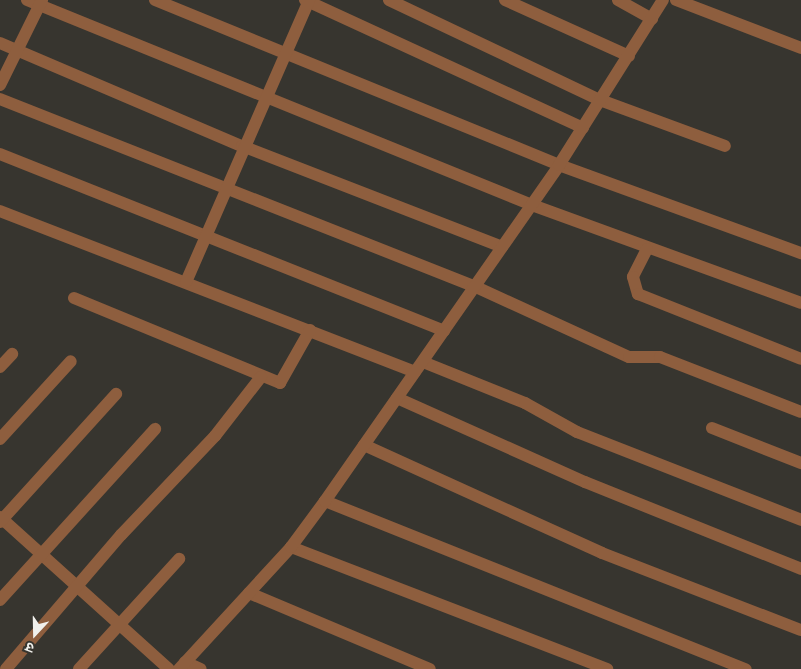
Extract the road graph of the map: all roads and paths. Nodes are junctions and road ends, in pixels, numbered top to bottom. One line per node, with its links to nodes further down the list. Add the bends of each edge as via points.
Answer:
1 (26, 0): 9 (street)
2 (155, 0): 14 (street)
3 (307, 0): 14 (street); 20 (street)
4 (389, 0): 19 (street)
5 (505, 0): 15 (street)
6 (618, 0): 10 (street)
7 (664, 0): 10 (street)
8 (676, 0): 12 (street)
9 (41, 3): 13 (street); 17 (street)
10 (652, 19): 15 (street)
11 (0, 43): 13 (street)
12 (801, 48)
13 (19, 52): 16 (street); 21 (street)
14 (284, 52): 17 (street); 24 (street)
15 (629, 56): 19 (street)
16 (0, 85)
17 (265, 95): 21 (street); 26 (street)
18 (0, 99): 25 (street)
19 (600, 100): 20 (street); 22 (street)
20 (583, 128): 24 (street)
21 (242, 146): 25 (street); 29 (street)
22 (725, 146)
23 (0, 154): 28 (street)
24 (559, 165): 26 (street); 31 (street)
25 (225, 189): 28 (street); 33 (street)
26 (532, 205): 29 (street); 30 (street)
27 (0, 211): 32 (street)
28 (205, 238): 32 (street); 37 (street)
29 (502, 247): 33 (street)
30 (647, 249): 35 (street); 39 (street, via 634,277 638,294)
31 (801, 253)
32 (186, 282): 36 (street)
33 (476, 287): 37 (street); 47 (street, via 633,359 660,356)
34 (74, 298): 44 (street)
35 (801, 303)
36 (310, 330): 43 (street); 44 (street, via 283,382)
37 (444, 331): 41 (street)
38 (12, 354): 42 (street)
39 (801, 359)
40 (71, 361): 50 (street)
41 (423, 362): 43 (street); 55 (street, via 526,402 577,432)
42 (0, 367)
43 (416, 372): 46 (street)
44 (261, 377): 60 (street, via 215,436)
45 (116, 394): 54 (street)
46 (397, 398): 51 (street); 59 (street, via 585,482)
47 (801, 412)
48 (712, 428): 52 (street)
49 (155, 429): 57 (street)
50 (0, 439)
51 (364, 445): 53 (street); 64 (street, via 602,553)
52 (801, 463)
53 (325, 501): 56 (street); 72 (street)
54 (1, 519): 57 (street)
55 (801, 520)
56 (291, 547): 61 (street); 71 (street)
57 (40, 553): 60 (street); 62 (street)
58 (179, 559): 63 (street)
59 (801, 569)
60 (76, 586): 63 (street); 66 (street)
61 (249, 593): 65 (street); 70 (street)
62 (0, 600)
63 (118, 625): 67 (street); 68 (street)
64 (801, 630)
65 (182, 666): 69 (street)
66 (6, 669)
67 (79, 669)
68 (169, 669)
69 (200, 669)
70 (430, 669)
71 (607, 669)
72 (746, 669)

